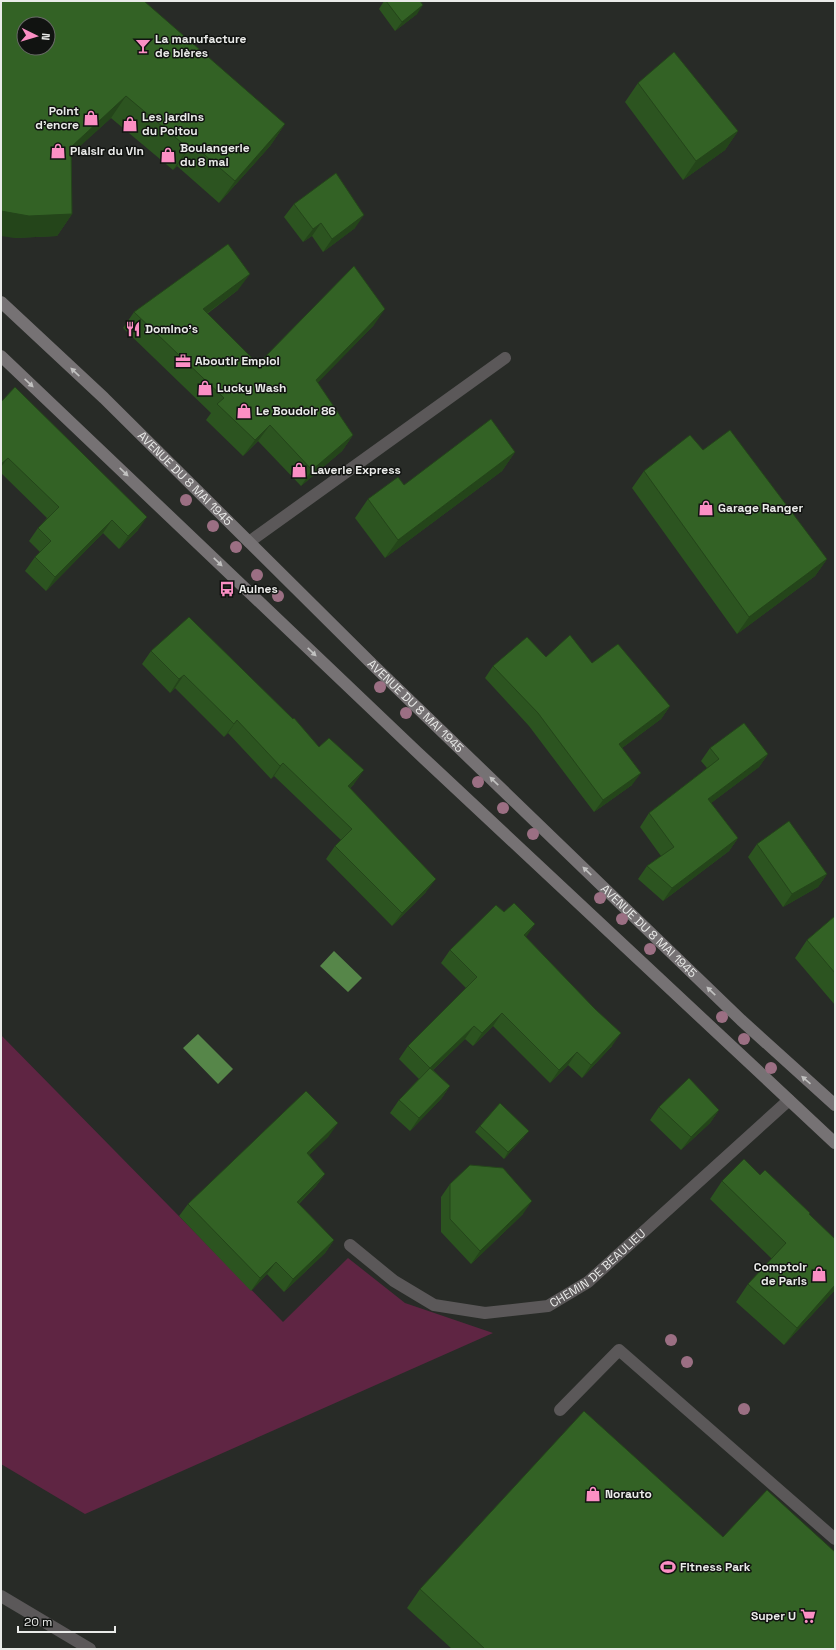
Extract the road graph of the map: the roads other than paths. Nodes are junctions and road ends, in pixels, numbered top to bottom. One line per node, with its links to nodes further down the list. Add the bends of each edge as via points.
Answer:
1 (1, 302): 4 (main road, AVENUE DU 8 MAI 1945, one-way to 1, via 104,398)
2 (1, 356): 5 (main road, one-way to 5, via 428,762)
3 (505, 358): 4 (street)
4 (249, 542): 6 (main road, AVENUE DU 8 MAI 1945, one-way to 4, via 736,1014)
5 (789, 1100): 7 (main road); 8 (street, CHEMIN DE BEAULIEU, via 588,1282 548,1306 485,1313 434,1305 394,1281)
6 (835, 1105)
7 (835, 1144)
8 (350, 1245)
9 (560, 1410): 10 (street, via 619,1350)
10 (835, 1538)
11 (1, 1596): 12 (street)
12 (90, 1649)

